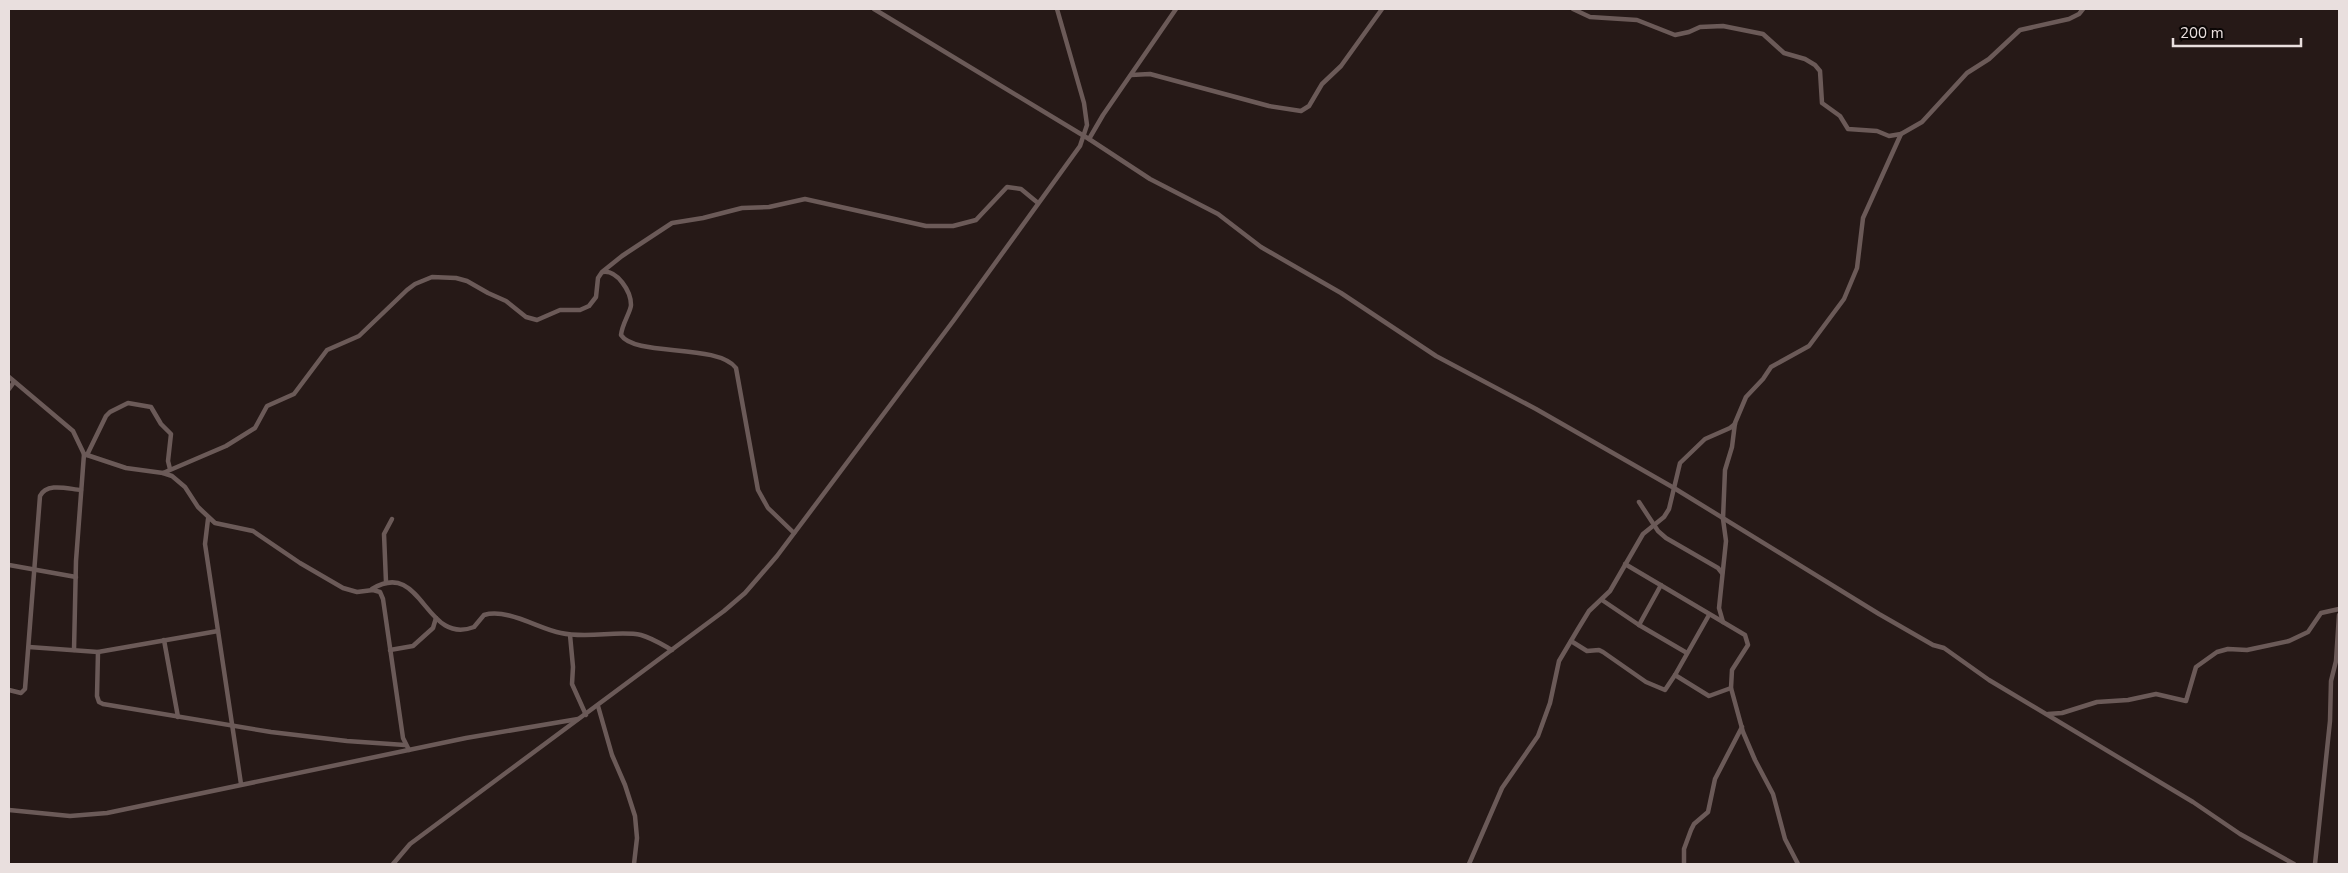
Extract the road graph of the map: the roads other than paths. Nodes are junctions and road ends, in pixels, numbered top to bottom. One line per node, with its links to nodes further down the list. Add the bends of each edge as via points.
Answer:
1 (874, 9): 9 (street)
2 (1057, 9): 9 (street, via 1084,103)
3 (1176, 9): 7 (street)
4 (1382, 9): 7 (street, via 1341,66 1322,84 1309,106 1300,111 1269,106 1150,74)
5 (1573, 9): 8 (street, via 1590,17 1637,20 1674,35 1700,27 1723,26 1763,34 1784,54 1815,65 1820,71 1822,103 1840,116 1848,129 1876,131 1889,136)
6 (2083, 9): 8 (street, via 2069,19 2020,30 1989,59 1967,73 1922,122)
7 (1131, 74): 9 (street)
8 (1901, 134): 15 (street, via 1863,218 1857,268 1844,299 1809,346 1771,367 1748,392)
9 (1087, 138): 10 (street); 19 (street, via 1150,178 1218,214 1262,247 1341,293 1436,356)
10 (1038, 203): 11 (street, via 1021,189 1007,188 976,220 936,227 805,200 742,208 668,224); 26 (street)
11 (602, 272): 17 (street, via 596,297 589,306 580,310 560,310 537,320 529,319 506,301 467,281 439,276 415,284 359,336 327,350 300,389 269,404 255,428 219,450); 26 (street, via 611,272 620,278 630,302 622,328 624,339 643,346 714,357 736,368 758,490 764,503)
12 (9, 377): 13 (street)
13 (14, 382): 14 (street); 16 (street, via 73,431)
14 (9, 388)
15 (1735, 423): 19 (street, via 1705,440 1683,460 1676,472); 24 (street, via 1725,470)
16 (86, 454): 17 (street, via 110,412 128,403 149,406 171,434); 18 (street, via 126,468); 20 (street)
17 (170, 469): 18 (street)
18 (163, 473): 22 (street, via 181,483)
19 (1674, 488): 24 (street); 25 (street, via 1669,509)
20 (81, 490): 29 (street, via 51,487 42,492); 31 (street)
21 (1639, 502): 25 (street)
22 (208, 519): 34 (street, via 220,526 258,534 343,588 357,592); 44 (street, via 205,544)
23 (392, 519): 32 (street, via 384,534)
24 (1722, 519): 30 (street, via 1726,540); 59 (street, via 1879,614 1944,648)
25 (1654, 524): 27 (street, via 1638,540); 30 (street, via 1666,538)
26 (794, 533): 51 (street, via 745,593)
27 (1625, 564): 33 (street); 35 (street)
28 (9, 565): 29 (street)
29 (34, 570): 31 (street); 48 (street)
30 (1722, 573): 40 (street, via 1718,608)
31 (76, 577): 49 (street)
32 (386, 582): 34 (street); 39 (street, via 396,581 406,587)
33 (1661, 585): 37 (street); 41 (street)
34 (370, 590): 50 (street, via 378,590 382,594)
35 (1602, 600): 41 (street); 47 (street, via 1589,611)
36 (2339, 609): 59 (street, via 2321,614 2308,632 2289,642 2217,652 2196,667 2186,701 2152,694 2097,702)
37 (1709, 614): 40 (street); 53 (street)
38 (2339, 615): 74 (street)
39 (436, 618): 42 (street); 43 (street)
40 (1723, 622): 55 (street, via 1745,635 1748,641 1732,670)
41 (1638, 625): 53 (street)
42 (446, 626): 43 (street); 45 (street, via 470,628 488,614 533,622 552,631)
43 (433, 628): 50 (street, via 413,646)
44 (218, 631): 46 (street); 62 (street)
45 (570, 634): 51 (street, via 635,634); 58 (street, via 572,684)
46 (164, 640): 52 (street); 60 (street)
47 (1570, 642): 54 (street, via 1587,651 1603,652 1662,690); 70 (street, via 1559,661 1550,704 1538,736 1502,788)
48 (29, 647): 49 (street); 56 (street, via 25,690 21,693)
49 (74, 650): 52 (street)
50 (390, 650): 64 (street)
51 (672, 650): 57 (street)
52 (98, 652): 60 (street, via 96,696 99,702)
53 (1687, 653): 54 (street)
54 (1676, 675): 55 (street, via 1709,696)
55 (1731, 688): 63 (street)
56 (9, 690)
57 (598, 706): 58 (street); 69 (street, via 634,816 637,838)
58 (586, 715): 61 (street)
59 (2047, 715): 73 (street)
60 (178, 718): 62 (street)
61 (580, 719): 65 (street, via 521,727); 68 (street, via 410,844)
62 (232, 725): 64 (street, via 347,741); 66 (street)
63 (1742, 727): 71 (street, via 1715,779 1708,812 1691,830 1684,849); 72 (street, via 1773,794 1785,839)
64 (405, 745): 65 (street)
65 (409, 750): 66 (street)
66 (241, 784): 67 (street, via 90,816 54,816)
67 (9, 810)
68 (392, 864)
69 (634, 864)
70 (1469, 864)
71 (1684, 864)
72 (1798, 864)
73 (2294, 864)
74 (2315, 864)

